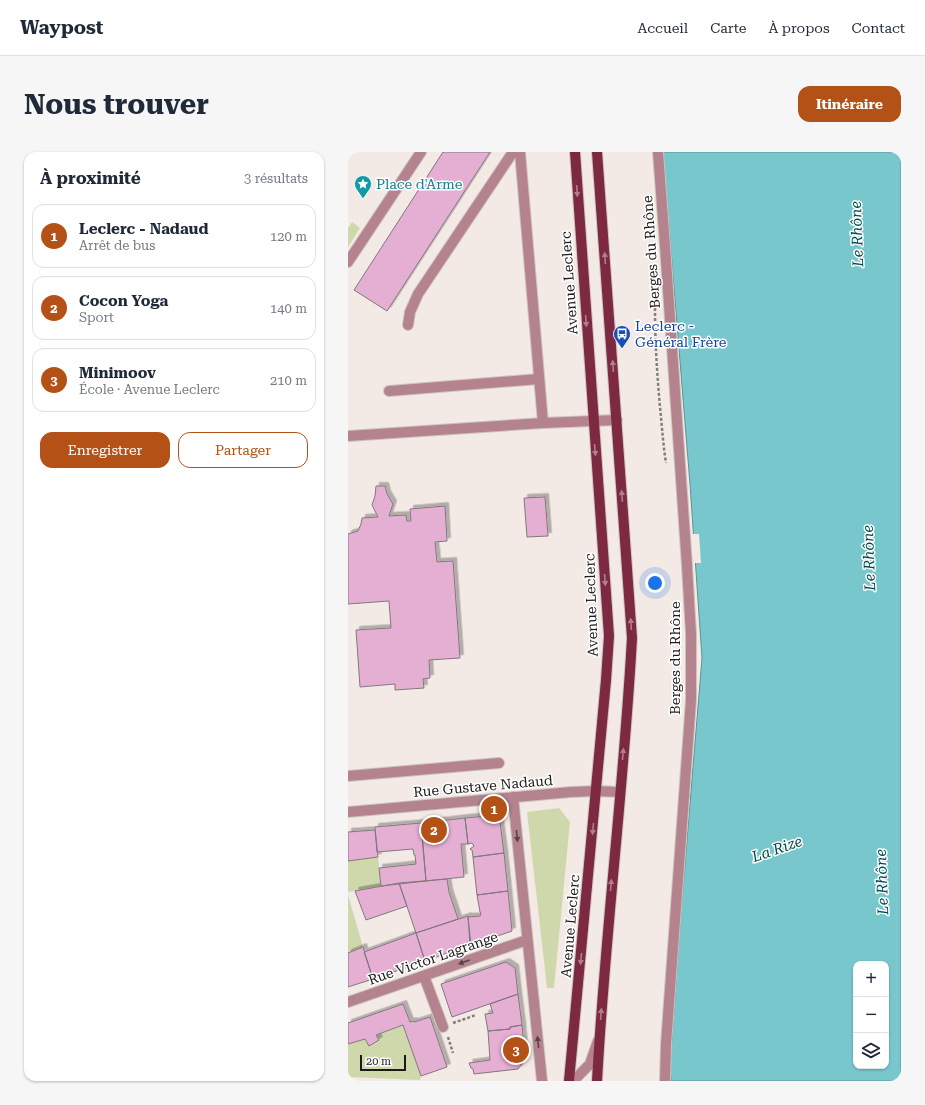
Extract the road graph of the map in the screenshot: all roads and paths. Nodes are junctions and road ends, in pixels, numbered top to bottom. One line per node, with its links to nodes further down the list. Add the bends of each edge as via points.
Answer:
1 (421, 152): 7 (street)
2 (513, 152): 9 (street, via 418,294 410,312)
3 (520, 152): 10 (street)
4 (574, 152): 13 (main road, Avenue Leclerc, one-way to 13)
5 (597, 152): 12 (main road, one-way to 5)
6 (658, 152): 32 (street, Berges du Rhône, via 691,634 691,700)
7 (348, 262)
8 (655, 303): 16 (path, via 658,380)
9 (408, 326)
10 (539, 380): 11 (street); 14 (street)
11 (389, 391)
12 (616, 420): 13 (street); 20 (main road, one-way to 12, via 632,638)
13 (593, 421): 14 (street); 19 (main road, Avenue Leclerc, one-way to 19, via 609,636)
14 (543, 423): 15 (street)
15 (348, 436)
16 (667, 467)
17 (499, 763): 18 (street)
18 (348, 776)
19 (596, 790): 20 (street, Rue Gustave Nadaud); 21 (street, Rue Gustave Nadaud); 29 (main road, Avenue Leclerc, one-way to 29)
20 (620, 792): 27 (main road, one-way to 20)
21 (513, 797): 22 (street, Rue Gustave Nadaud); 23 (street, one-way to 23)
22 (348, 812)
23 (527, 940): 24 (street, Rue Victor Lagrange, one-way to 24); 28 (street, one-way to 23)
24 (424, 976): 25 (street, Rue Victor Lagrange); 26 (street)
25 (348, 1002)
26 (443, 1027)
27 (599, 1037): 30 (street, via 590,1064); 31 (main road)
28 (542, 1081)
29 (569, 1081)
30 (573, 1081)
31 (597, 1081)
32 (665, 1081)

